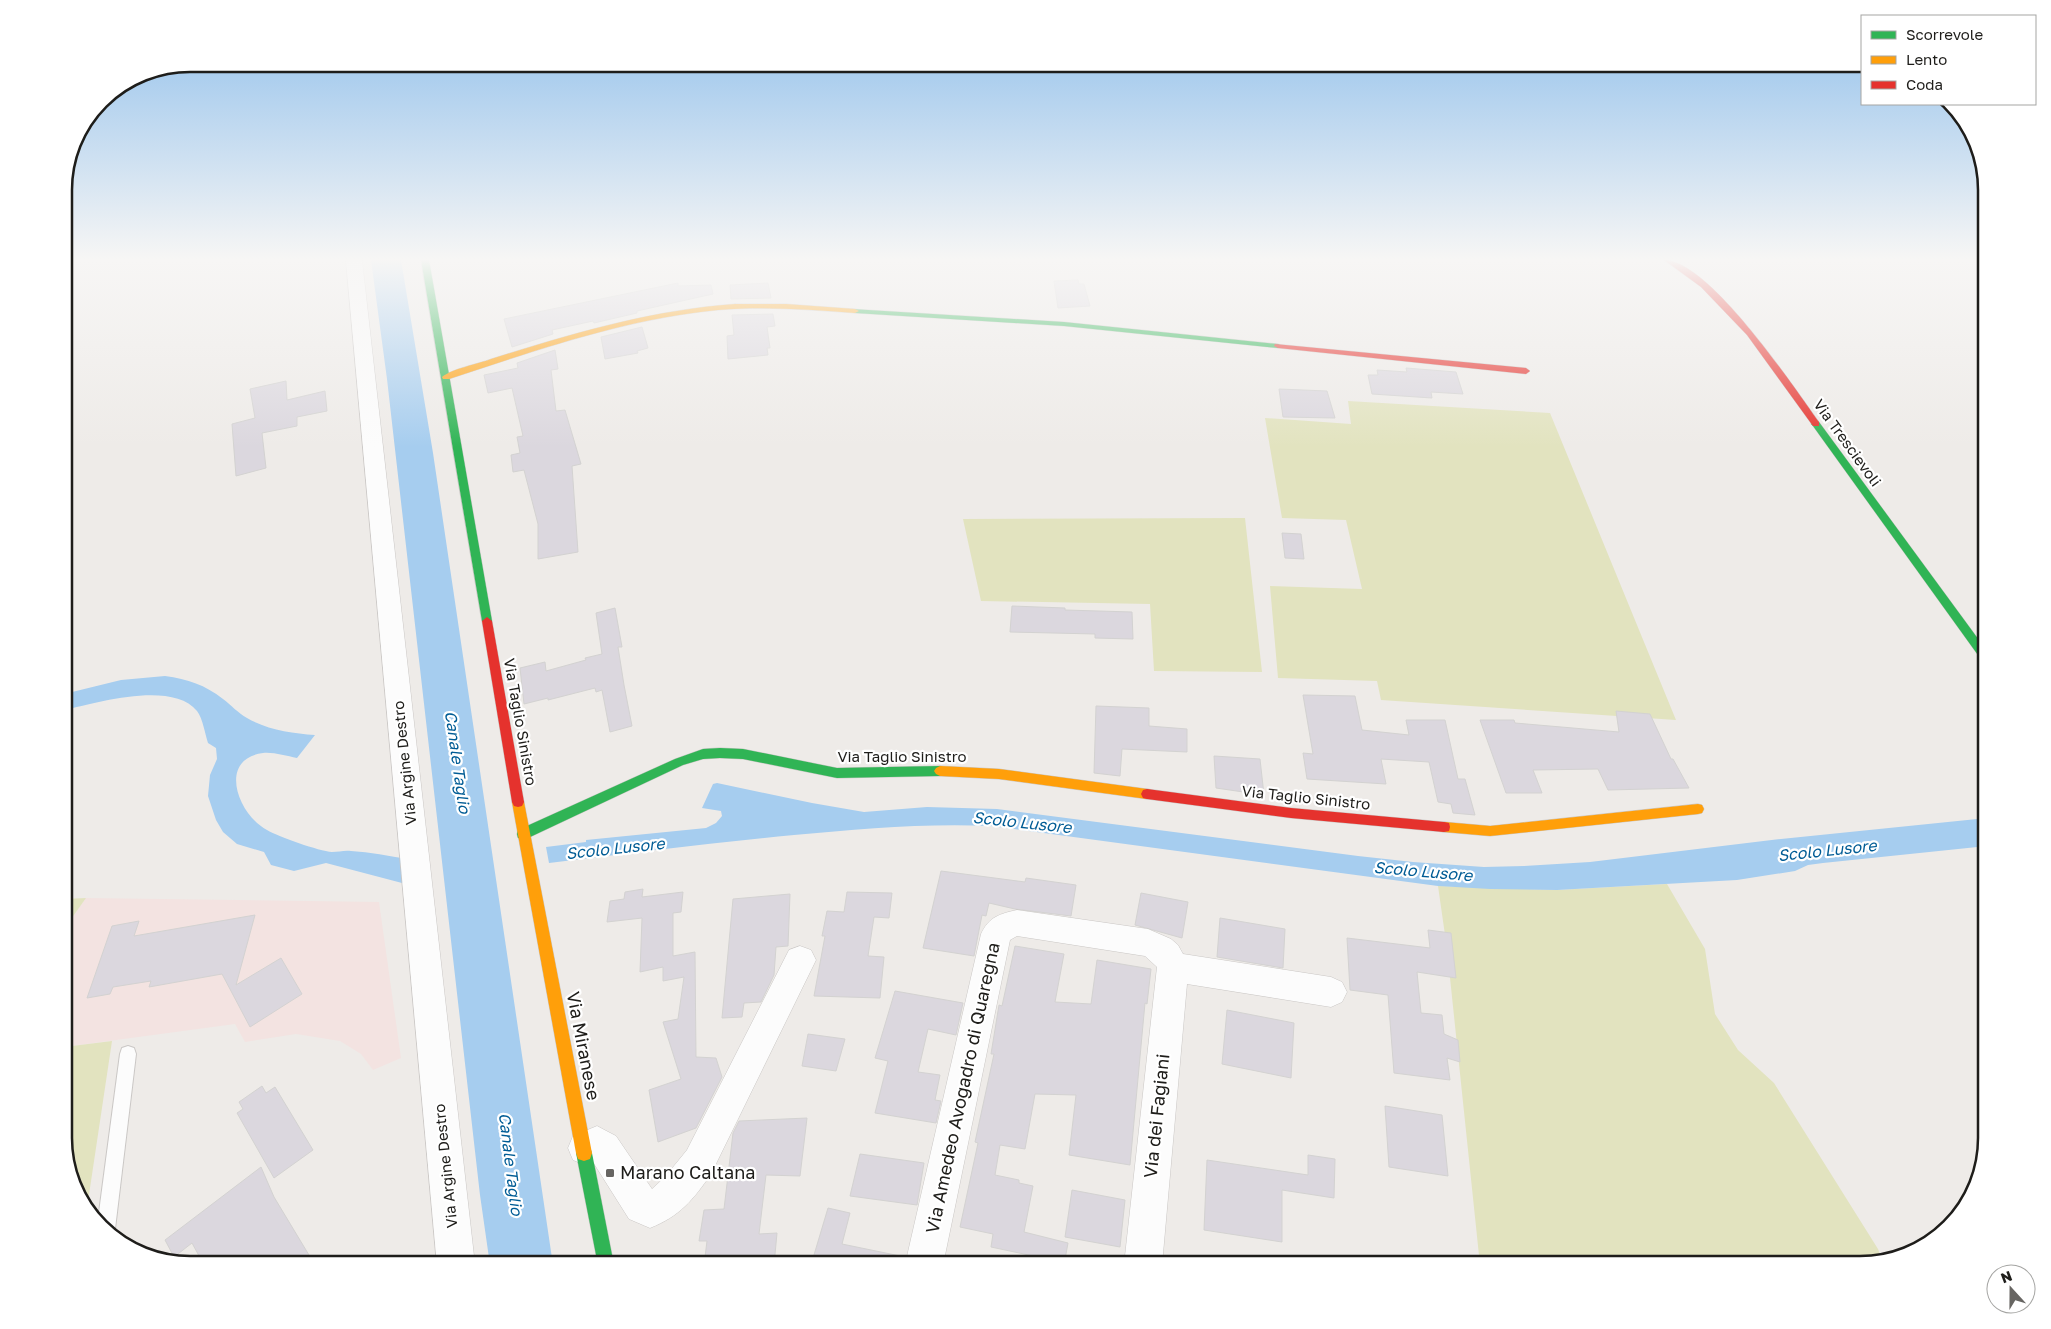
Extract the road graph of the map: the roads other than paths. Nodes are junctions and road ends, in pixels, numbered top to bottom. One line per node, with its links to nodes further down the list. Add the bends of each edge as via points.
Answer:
1 (360, 322): 17 (street, Via Argine Destro)
2 (436, 322): 7 (street, Via Taglio Sinistro)
3 (631, 322): 7 (street, via 570,337)
4 (1032, 322): 6 (street)
5 (1739, 322): 8 (street, Via Trescievoli)
6 (1526, 371)
7 (446, 377): 10 (street, Via Taglio Sinistro)
8 (1978, 647)
9 (1698, 809): 10 (street, Via Taglio Sinistro, via 1490,831 1291,813 999,774 936,771 837,774 743,754 720,753 703,754 680,762)
10 (523, 834): 15 (street, Via Miranese)
11 (800, 960): 15 (street, via 699,1162 663,1205 650,1210 642,1206 604,1148 597,1143)
12 (1173, 967): 13 (street); 19 (street, Via Amedeo Avogadro di Quaregna, via 1170,957 1161,948 1148,943 1017,923 1004,926 996,934); 20 (street, Via dei Fagiani)
13 (1331, 992)
14 (128, 1054): 16 (lane)
15 (584, 1148): 18 (street, Via Miranese)
16 (107, 1221)
17 (455, 1256)
18 (604, 1256)
19 (926, 1256)
20 (1144, 1256)

